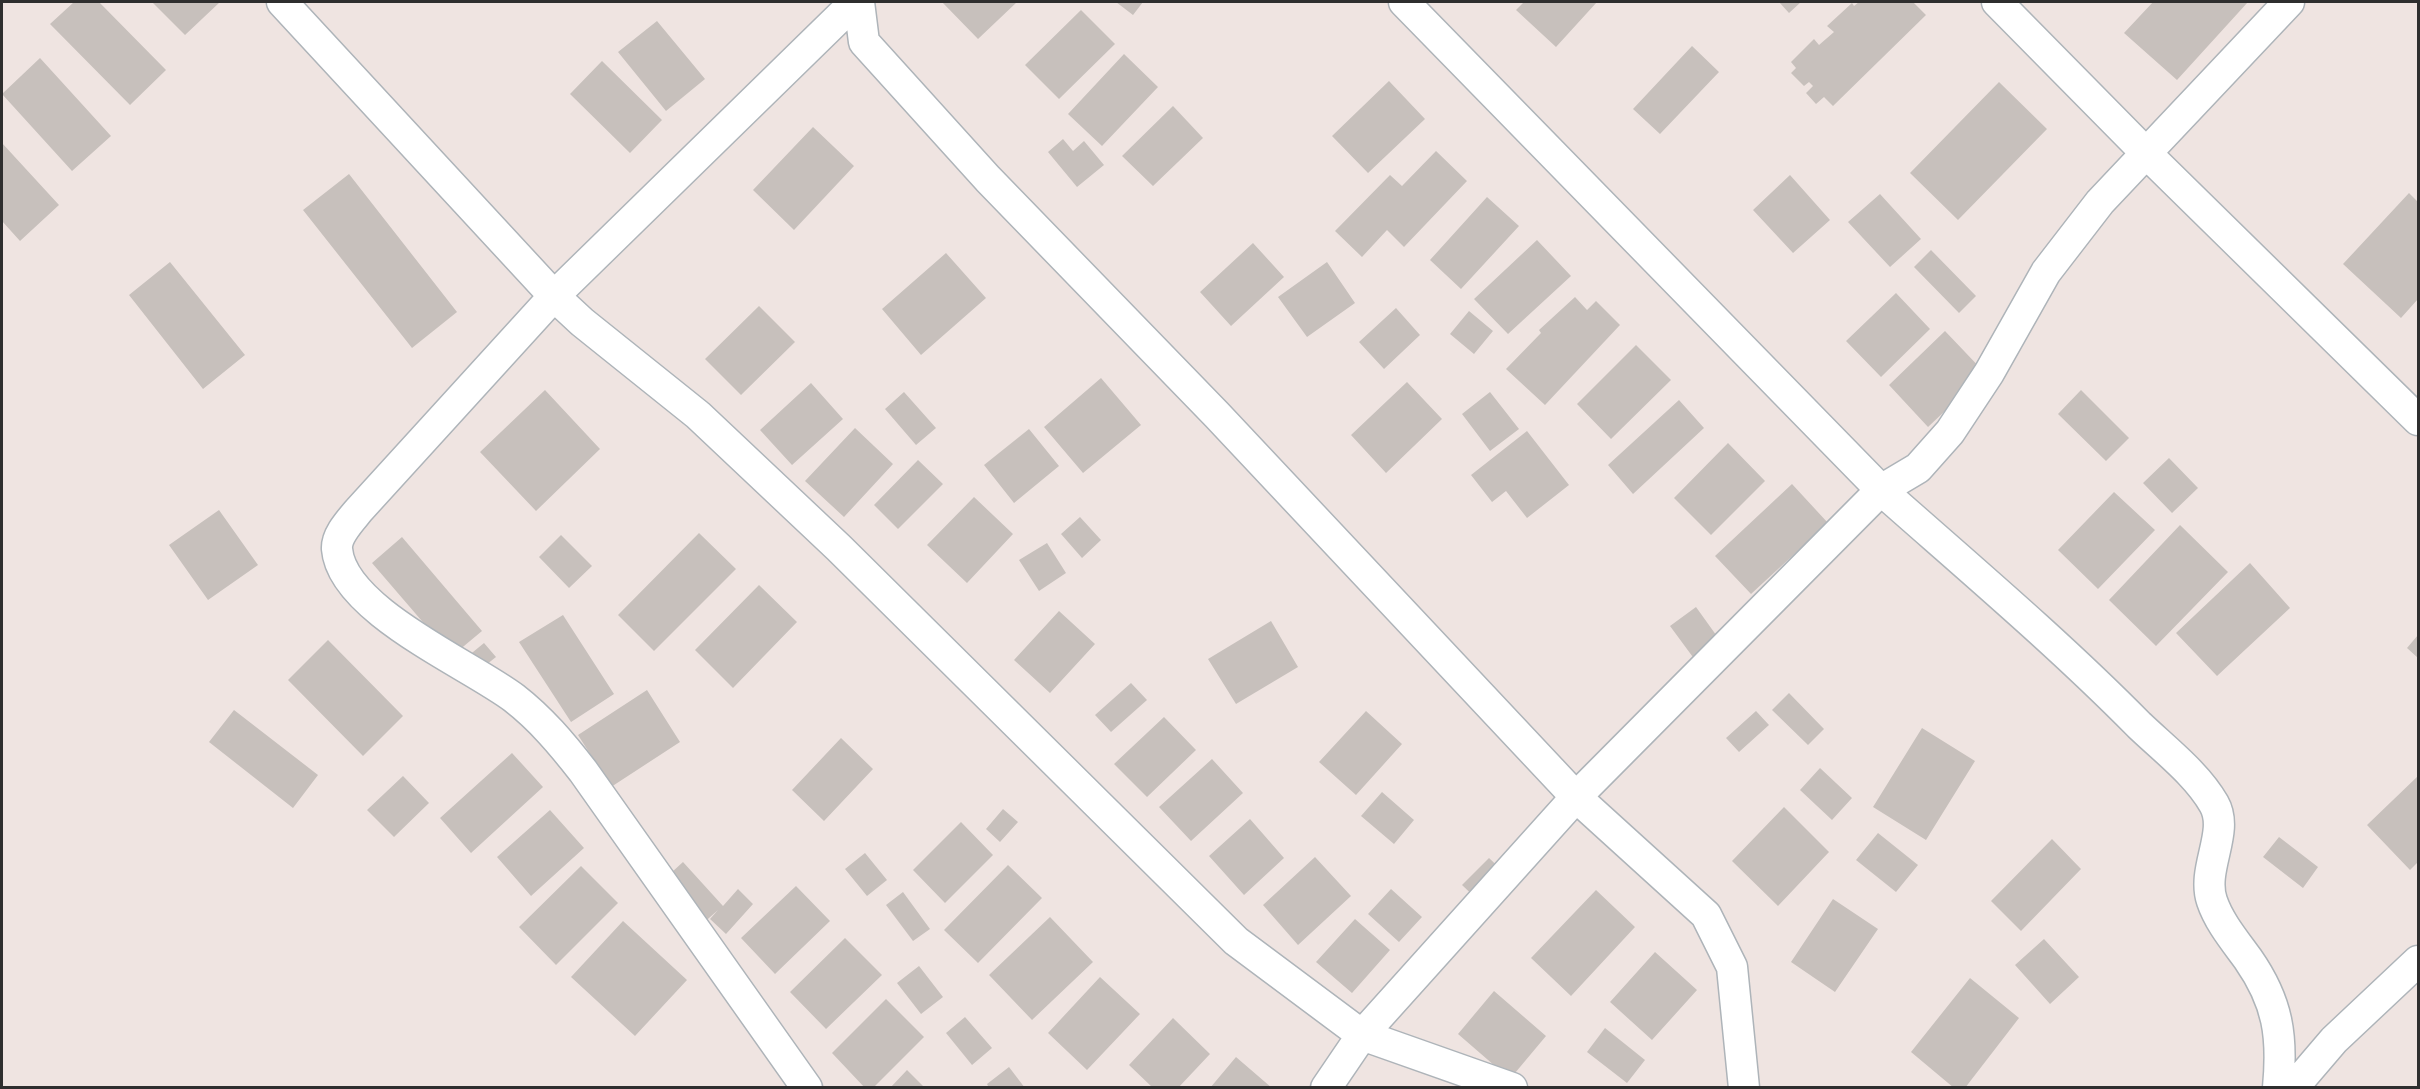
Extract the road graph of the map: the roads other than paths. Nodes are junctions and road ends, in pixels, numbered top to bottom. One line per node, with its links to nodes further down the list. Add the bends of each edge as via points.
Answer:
1 (282, 2): 7 (street)
2 (857, 2): 7 (street); 10 (street, via 864,42 988,179 1217,415)
3 (1404, 2): 9 (street)
4 (1997, 2): 6 (street)
5 (2289, 2): 6 (street)
6 (2147, 154): 8 (street); 9 (street, via 2100,202 2046,272 1989,373 1950,432 1918,468)
7 (554, 296): 12 (street, via 698,415 839,548 1236,941); 13 (street, via 344,529 336,546 343,572 388,619 513,698 549,729 583,771)
8 (2418, 420)
9 (1881, 490): 10 (street); 17 (street, via 2088,673 2198,783 2215,805 2220,828 2209,868 2212,901 2275,1008 2280,1041)
10 (1576, 797): 12 (street); 16 (street, via 1706,915 1732,968)
11 (2418, 961): 18 (street, via 2334,1040)
12 (1362, 1035): 14 (street); 15 (street)
13 (807, 1088)
14 (1326, 1088)
15 (1512, 1088)
16 (1744, 1088)
17 (2278, 1088)
18 (2293, 1088)

